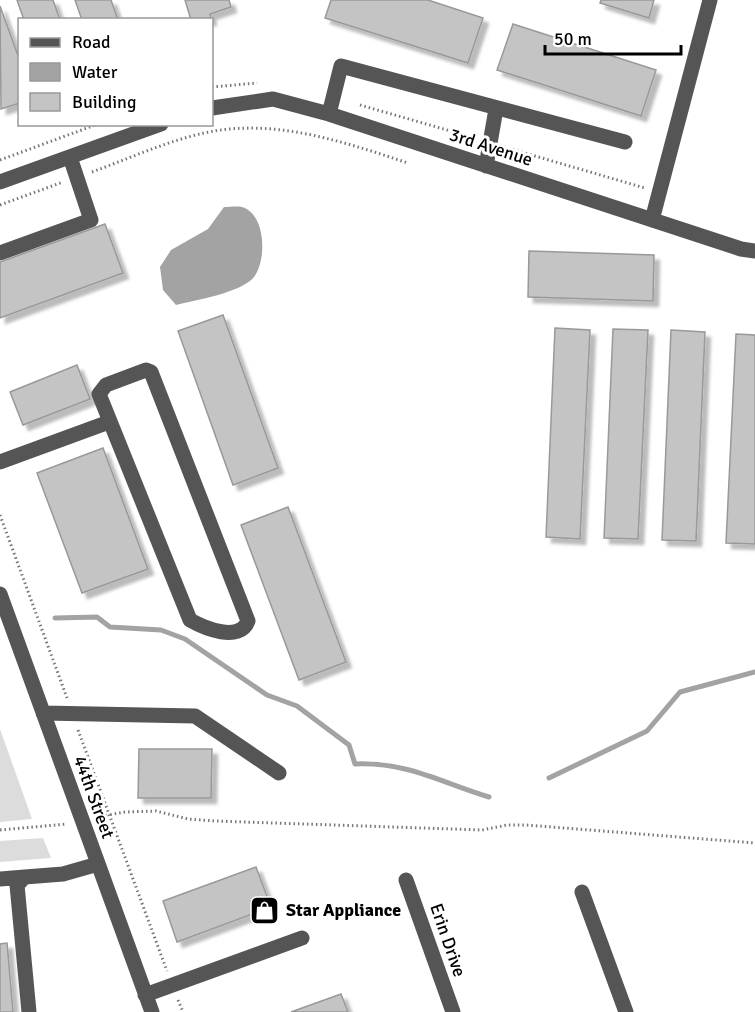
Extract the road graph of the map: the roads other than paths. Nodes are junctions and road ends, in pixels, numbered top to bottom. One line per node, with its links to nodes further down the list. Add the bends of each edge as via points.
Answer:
1 (710, 0): 10 (street)
2 (213, 108): 4 (street, 3rd Avenue, via 273,99)
3 (496, 109): 4 (street, via 341,66); 6 (street); 8 (street)
4 (329, 114): 8 (street, 3rd Avenue)
5 (155, 126): 7 (street)
6 (625, 142)
7 (70, 157): 9 (street); 12 (street, via 91,220)
8 (486, 166): 10 (street, 3rd Avenue)
9 (0, 182)
10 (652, 220): 11 (street, 3rd Avenue)
11 (755, 251)
12 (0, 253)
13 (109, 422): 13 (street, via 190,620 225,632 240,631 248,621 151,372 135,373 102,388 99,394); 14 (street)
14 (0, 462)
15 (0, 594): 16 (street, 44th Street)
16 (43, 713): 17 (street, via 195,716); 18 (street, 44th Street)
17 (279, 773)
18 (98, 864): 19 (street, via 63,874); 24 (street, 44th Street)
19 (25, 877): 20 (street); 25 (street, via 17,885)
20 (0, 879)
21 (406, 880): 27 (street, Erin Drive)
22 (582, 892): 28 (street)
23 (302, 938): 24 (street)
24 (146, 995): 26 (street, 44th Street)
25 (29, 1012)
26 (152, 1012)
27 (453, 1012)
28 (626, 1012)

